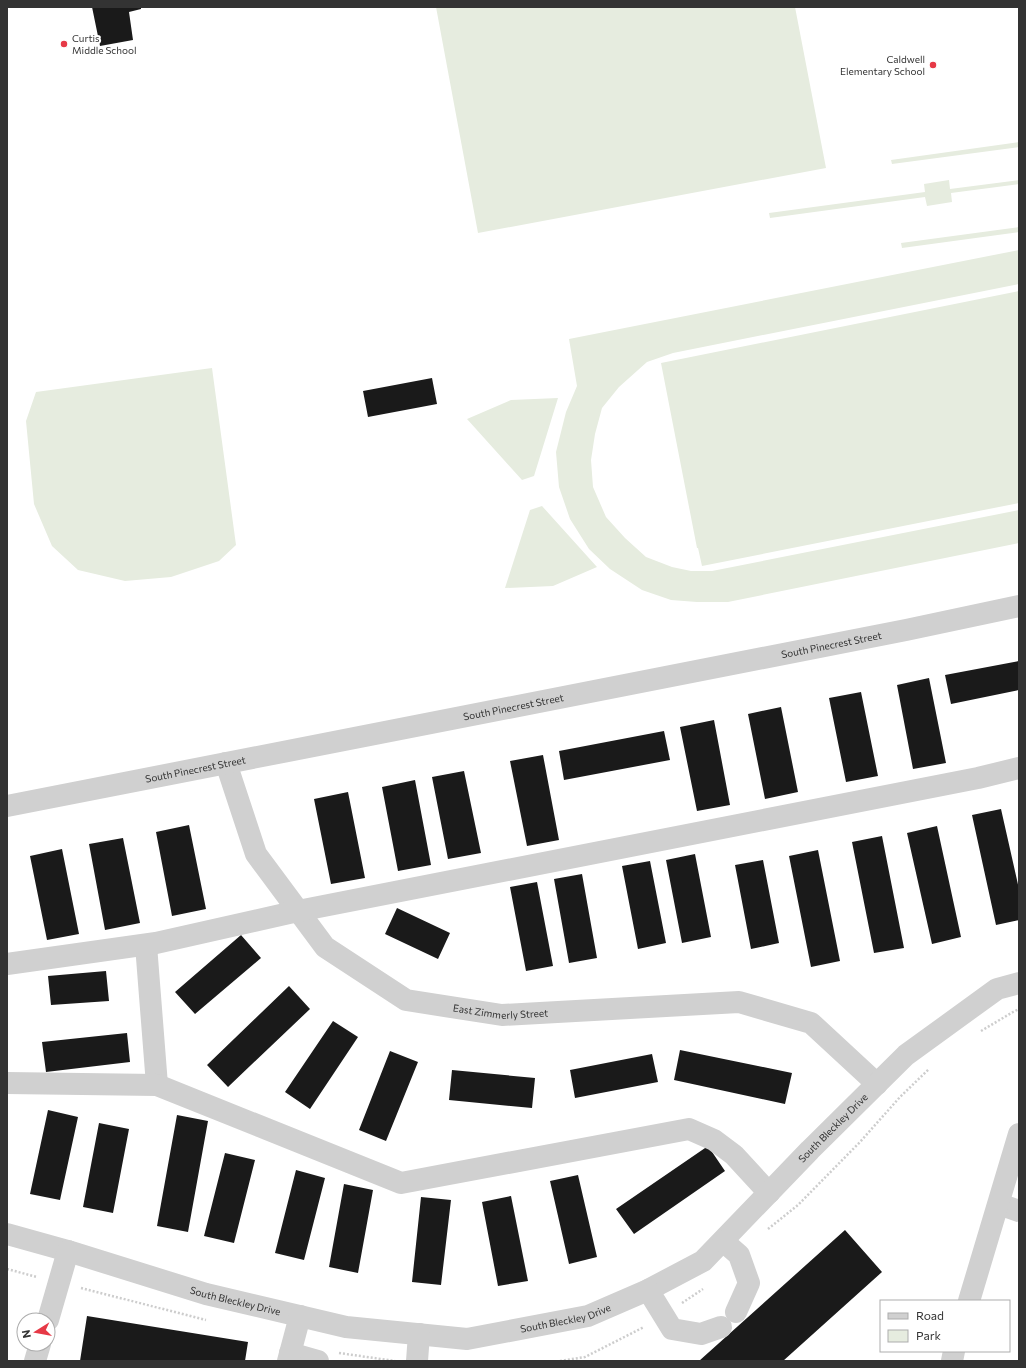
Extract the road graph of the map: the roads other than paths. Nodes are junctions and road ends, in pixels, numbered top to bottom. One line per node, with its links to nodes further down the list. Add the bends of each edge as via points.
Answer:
1 (1019, 606): 2 (street, South Pinecrest Street)
2 (226, 763): 4 (street, South Pinecrest Street); 5 (street, East Zimmerly Street, via 256,854)
3 (1019, 768): 5 (street)
4 (7, 806)
5 (298, 911): 6 (street); 10 (street, East Zimmerly Street, via 325,947 406,1000 502,1015 739,1002 812,1023)
6 (146, 945): 7 (street); 11 (street)
7 (7, 964)
8 (1019, 983): 10 (street, South Bleckley Drive, via 997,989 906,1055)
9 (7, 1083): 11 (street)
10 (877, 1084): 13 (street, South Bleckley Drive)
11 (157, 1085): 13 (street, via 401,1183 689,1129 714,1140 734,1155)
12 (1019, 1134): 14 (street)
13 (769, 1193): 17 (street, South Bleckley Drive)
14 (998, 1204): 15 (street); 20 (street)
15 (1019, 1211)
16 (7, 1234): 18 (street, South Bleckley Drive)
17 (723, 1240): 19 (street, South Bleckley Drive, via 703,1261); 19 (street, via 739,1256 749,1282 729,1319 702,1334 672,1329)
18 (68, 1251): 21 (street); 22 (street, South Bleckley Drive, via 206,1294)
19 (648, 1290): 23 (street, South Bleckley Drive, via 588,1316 467,1339)
20 (969, 1300)
21 (50, 1312)
22 (300, 1316): 23 (street, South Bleckley Drive, via 346,1327); 24 (street)
23 (419, 1334): 26 (street)
24 (289, 1357): 25 (street)
25 (318, 1361)
26 (417, 1361)

